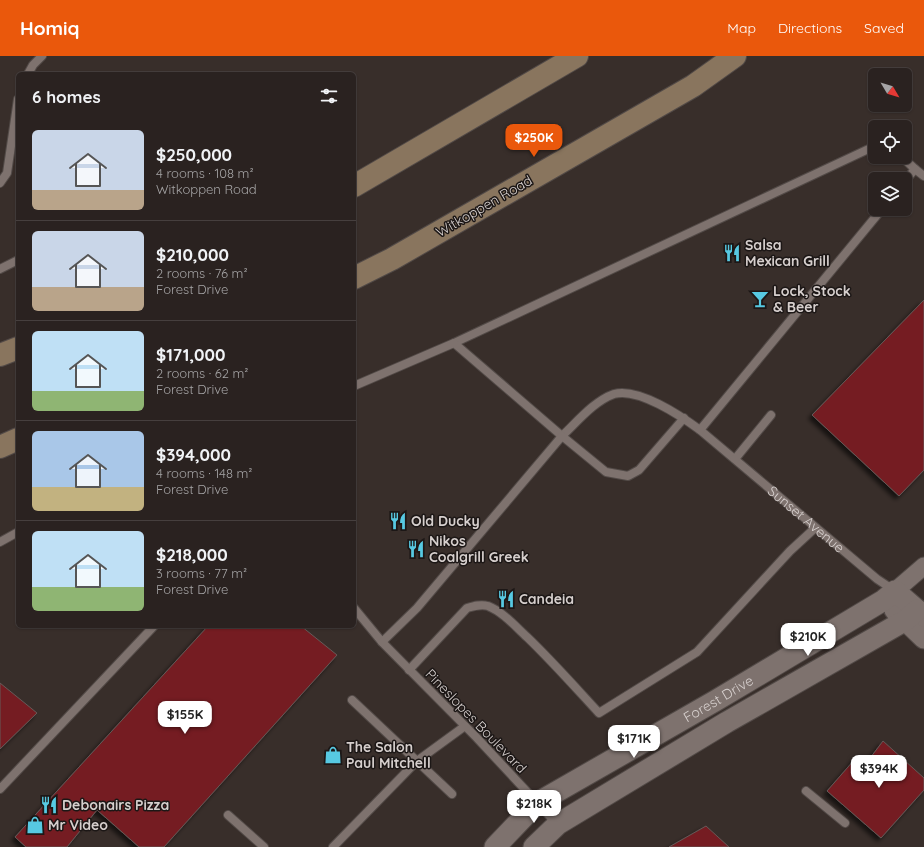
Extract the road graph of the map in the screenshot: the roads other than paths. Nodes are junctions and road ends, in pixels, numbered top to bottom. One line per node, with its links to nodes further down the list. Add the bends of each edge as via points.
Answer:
1 (42, 56): 5 (lane)
2 (577, 56): 14 (main road)
3 (735, 56): 6 (main road, Witkoppen Road)
4 (749, 56): 6 (main road)
5 (29, 72)
6 (693, 86): 18 (main road, Witkoppen Road, via 392,259)
7 (16, 112): 13 (lane, via 7,173)
8 (868, 149): 19 (lane)
9 (910, 164): 10 (lane)
10 (915, 169): 11 (lane); 12 (lane)
11 (912, 173)
12 (924, 176)
13 (0, 182)
14 (356, 185)
15 (876, 216): 25 (lane)
16 (16, 261): 17 (lane)
17 (0, 269)
18 (356, 277)
19 (454, 343): 22 (lane); 26 (lane)
20 (16, 349): 21 (main road)
21 (0, 355)
22 (356, 385)
23 (771, 415): 29 (lane)
24 (684, 418): 25 (lane, Sunset Avenue); 26 (lane, Sunset Avenue, via 654,401 626,393 614,394 596,404); 26 (lane, via 640,470 628,476 606,472)
25 (700, 430): 29 (lane, Sunset Avenue)
26 (562, 436): 40 (lane, Sunset Avenue, via 416,608)
27 (16, 440): 28 (main road)
28 (0, 447)
29 (735, 459): 30 (lane, Sunset Avenue)
30 (815, 528): 34 (lane, Sunset Avenue); 41 (lane, via 790,550 697,652 599,713 554,663 512,623 487,606 467,608)
31 (16, 533): 32 (lane)
32 (0, 542)
33 (924, 566): 35 (street, Forest Drive)
34 (877, 579): 35 (lane, Sunset Avenue); 35 (lane)
35 (890, 596): 37 (street, Sunset Avenue); 48 (street, Forest Drive)
36 (356, 610): 40 (lane, Pineslopes Boulevard)
37 (918, 613): 39 (street, Sunset Avenue); 51 (street, Forest Drive, via 727,722)
38 (152, 628): 45 (lane)
39 (924, 638)
40 (382, 642): 41 (lane, Pineslopes Boulevard)
41 (409, 670): 43 (lane, Pineslopes Boulevard)
42 (352, 700): 44 (lane)
43 (465, 726): 44 (lane); 48 (lane, Pineslopes Boulevard)
44 (417, 761): 47 (lane); 53 (lane)
45 (0, 789)
46 (806, 791): 50 (lane)
47 (452, 794)
48 (538, 803): 51 (lane, Pineslopes Boulevard); 54 (street, Forest Drive)
49 (228, 815): 52 (lane)
50 (845, 823)
51 (558, 824): 55 (street, Forest Drive)
52 (264, 847)
53 (333, 847)
54 (495, 847)
55 (534, 847)

